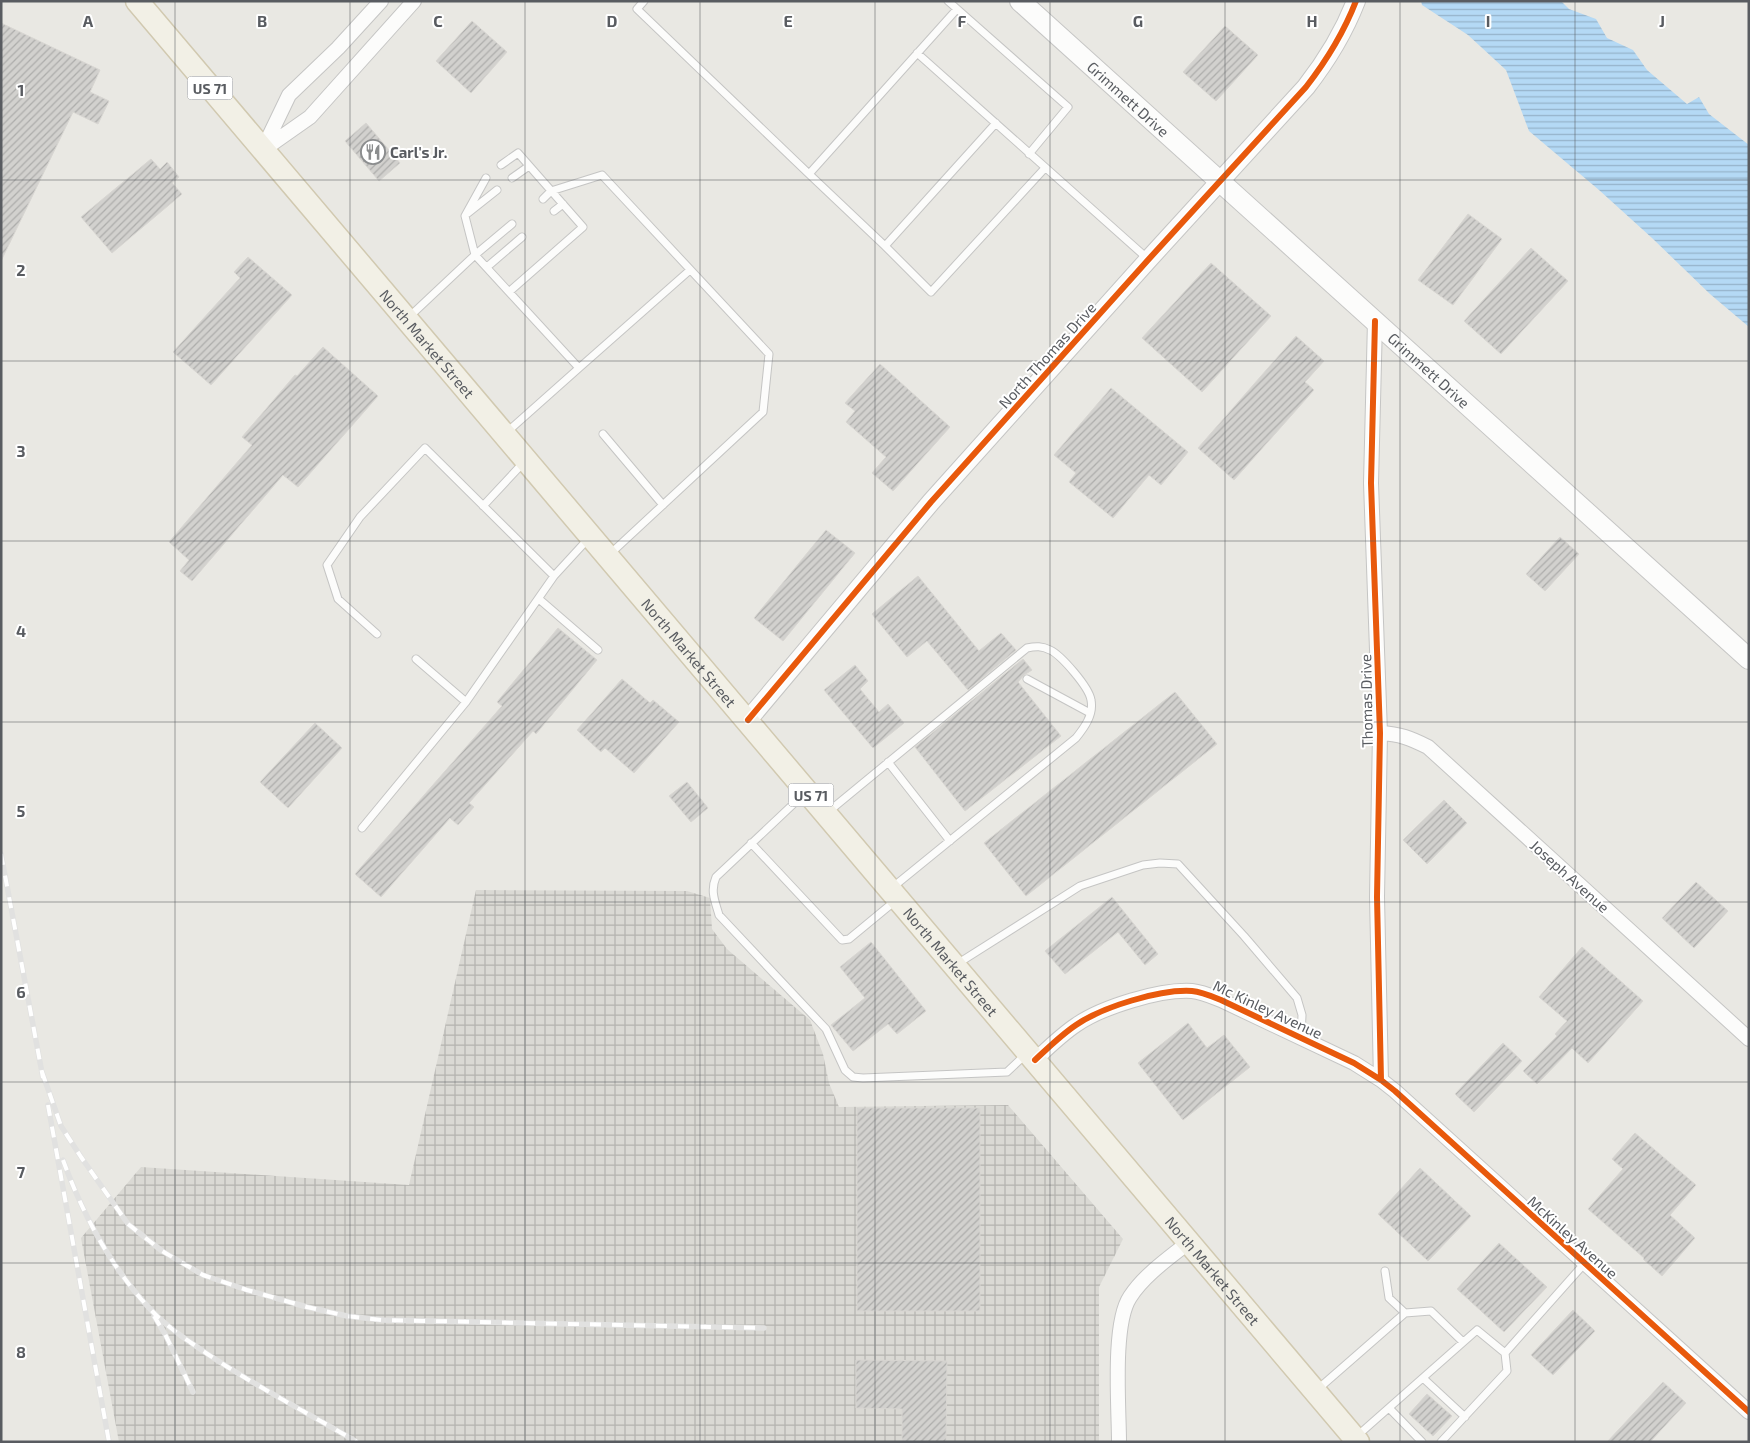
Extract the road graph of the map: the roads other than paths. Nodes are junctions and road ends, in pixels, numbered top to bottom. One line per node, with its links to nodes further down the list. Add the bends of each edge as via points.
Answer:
1 (137, 1): 11 (main road, North Market Street / US 71)
2 (380, 1): 11 (street, via 338,48 289,95)
3 (414, 1): 11 (street, via 310,117)
4 (644, 1): 16 (lane, via 637,9)
5 (948, 1): 8 (lane)
6 (1020, 1): 19 (main road, Grimmett Drive)
7 (1356, 1): 19 (street, North Thomas Drive, via 1320,69)
8 (957, 9): 9 (lane); 12 (lane, via 1068,107)
9 (917, 53): 10 (lane); 16 (lane)
10 (996, 123): 12 (lane); 28 (lane)
11 (263, 150): 34 (main road, North Market Street / US 71)
12 (1029, 154): 15 (lane)
13 (501, 165): 14 (lane, via 518,153)
14 (528, 166): 18 (lane); 21 (lane)
15 (1045, 168): 28 (lane, via 931,292); 30 (lane)
16 (809, 174): 28 (lane)
17 (486, 178): 25 (lane)
18 (512, 178)
19 (1220, 180): 30 (street, North Thomas Drive); 35 (main road, Grimmett Drive)
20 (497, 190): 25 (lane)
21 (551, 191): 22 (lane); 23 (lane); 32 (lane, via 602,175)
22 (543, 199)
23 (563, 204): 24 (lane); 33 (lane, via 583,228)
24 (554, 211)
25 (465, 216): 29 (lane)
26 (512, 224): 29 (lane)
27 (522, 237): 31 (lane)
28 (886, 246)
29 (475, 255): 31 (lane); 34 (lane)
30 (1148, 260): 53 (street, North Thomas Drive, via 932,502)
31 (486, 268): 33 (lane)
32 (690, 270): 36 (lane); 40 (lane, via 769,354 763,412)
33 (510, 291): 36 (lane)
34 (407, 319): 37 (main road, North Market Street / US 71)
35 (1375, 321): 49 (main road, Grimmett Drive); 54 (street, Thomas Drive, via 1371,483)
36 (579, 368): 37 (lane)
37 (504, 434): 39 (main road, North Market Street / US 71)
38 (603, 434): 40 (lane)
39 (526, 460): 41 (lane); 42 (main road, North Market Street / US 71)
40 (663, 505): 43 (lane)
41 (483, 506): 44 (lane); 46 (lane, via 425,448 360,517 327,565 338,599)
42 (591, 536): 43 (main road, North Market Street / US 71); 44 (lane)
43 (608, 556): 53 (main road, North Market Street / US 71)
44 (554, 576): 45 (lane)
45 (539, 599): 47 (lane); 51 (lane)
46 (377, 634)
47 (598, 650)
48 (416, 659): 51 (lane)
49 (1749, 659)
50 (1027, 680): 52 (lane)
51 (466, 702): 58 (lane)
52 (1090, 713): 55 (lane, via 1091,699 1080,678 1052,650 1040,646 1027,648); 59 (lane, via 1076,738)
53 (748, 720): 56 (main road, North Market Street / US 71)
54 (1380, 733): 64 (street, Joseph Avenue, via 1398,734 1428,748); 66 (street, Thomas Drive, via 1377,897)
55 (888, 762): 57 (lane); 59 (lane)
56 (807, 791): 57 (main road, North Market Street / US 71); 60 (lane)
57 (826, 813): 61 (main road, North Market Street / US 71)
58 (362, 828)
59 (950, 840): 61 (lane)
60 (751, 844): 61 (lane, via 842,940 849,940); 65 (lane, via 716,877 712,886 719,915 826,1029 846,1070 853,1077 1007,1072)
61 (894, 894): 62 (main road, North Market Street / US 71)
62 (955, 965): 63 (lane, via 1080,886 1142,865 1178,864 1297,998 1302,1015); 65 (main road, North Market Street / US 71)
63 (1301, 1038): 65 (street, Mc Kinley Avenue, via 1204,993 1174,991 1097,1014); 66 (street, Mc Kinley Avenue, via 1354,1063)
64 (1749, 1039)
65 (1032, 1056): 67 (main road, North Market Street / US 71)
66 (1381, 1080): 68 (street, McKinley Avenue)
67 (1189, 1242): 74 (main road, North Market Street / US 71); 79 (street, via 1140,1284 1122,1315 1118,1345)
68 (1584, 1264): 72 (lane); 76 (street, McKinley Avenue)
69 (1384, 1271): 70 (lane, via 1389,1298)
70 (1405, 1313): 71 (lane, via 1430,1311); 74 (lane)
71 (1463, 1342): 72 (lane, via 1477,1330); 73 (lane)
72 (1505, 1354): 77 (lane, via 1507,1371)
73 (1423, 1378): 75 (lane); 77 (lane)
74 (1315, 1391): 78 (main road, North Market Street / US 71)
75 (1389, 1408): 78 (lane); 80 (lane)
76 (1749, 1412)
77 (1465, 1416): 81 (lane)
78 (1356, 1440)
79 (1119, 1442)
80 (1422, 1442)
81 (1441, 1442)

